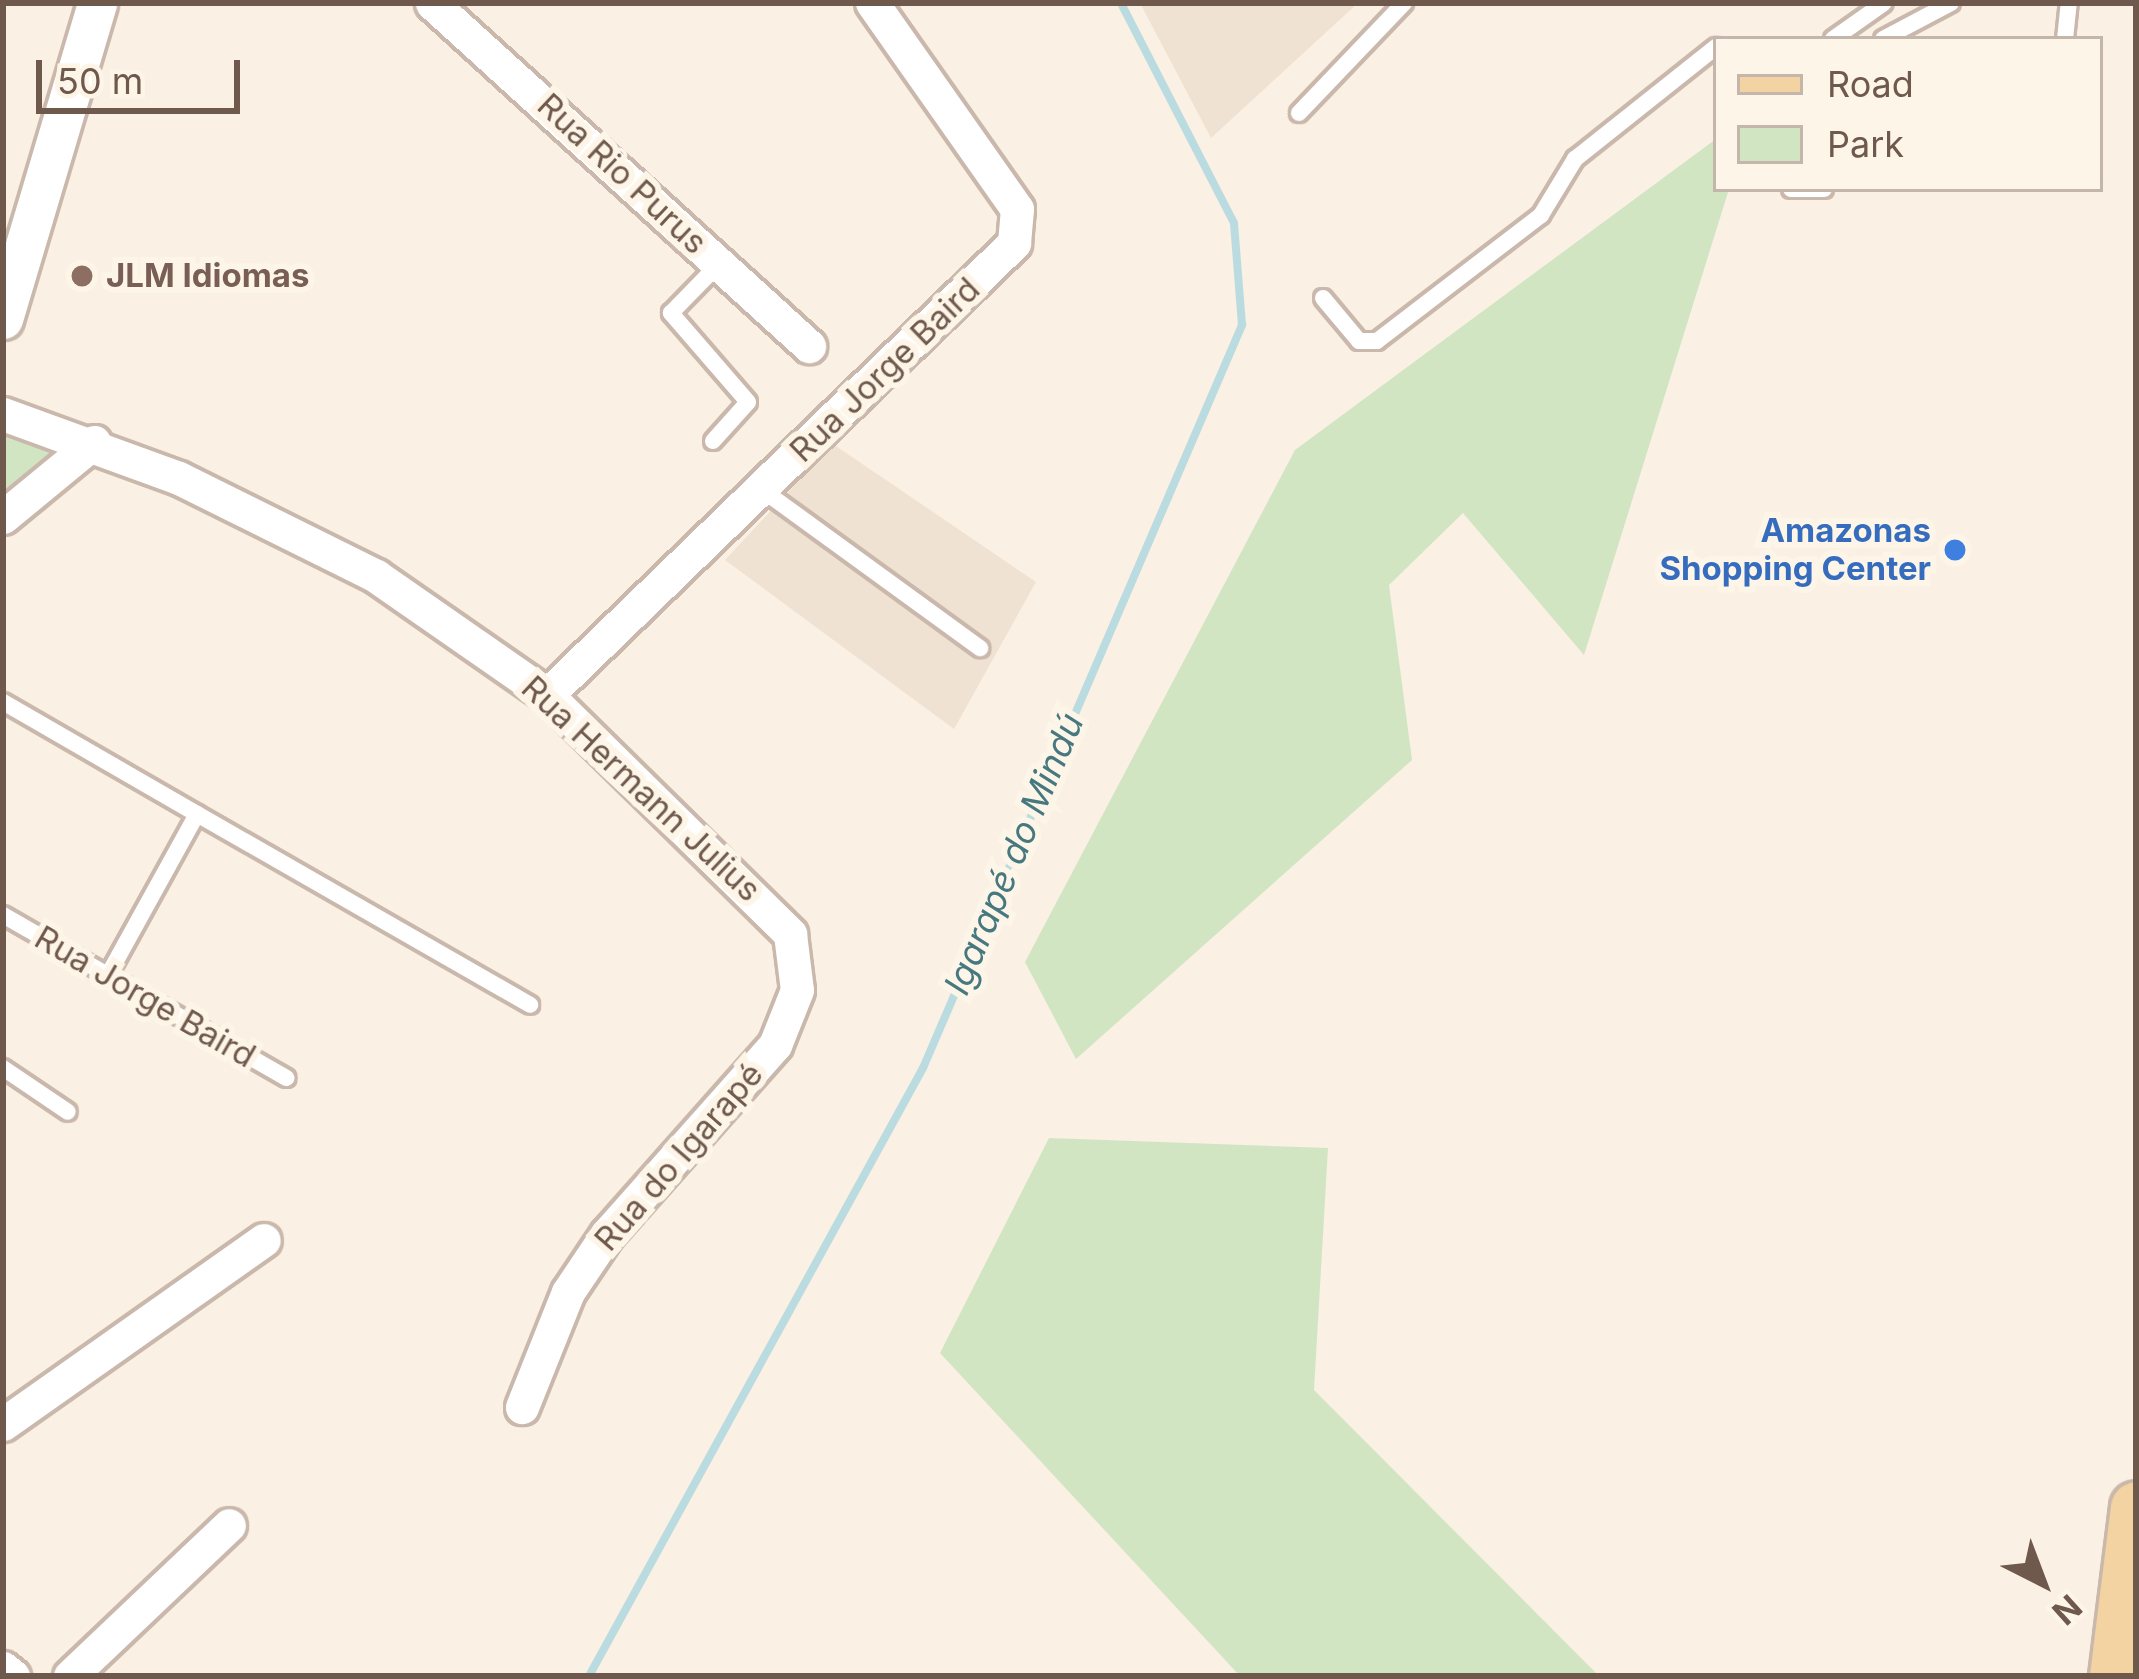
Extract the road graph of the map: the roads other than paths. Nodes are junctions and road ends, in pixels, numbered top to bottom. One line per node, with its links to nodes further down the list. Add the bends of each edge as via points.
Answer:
1 (432, 3): 13 (street, Rua Rio Purus)
2 (872, 3): 20 (street, Rua Jorge Baird, via 1020,225 995,264)
3 (1404, 3): 12 (lane)
4 (1884, 3): 8 (lane)
5 (1951, 3): 9 (lane)
6 (2069, 3): 10 (lane)
7 (84, 13): 15 (street)
8 (1837, 36)
9 (1889, 36)
10 (2065, 36)
11 (1713, 49): 14 (lane, via 1576,160 1541,215 1377,341 1359,341)
12 (1299, 113)
13 (718, 264): 16 (street, Rua Rio Purus); 18 (lane, via 671,313 748,402)
14 (1323, 298)
15 (3, 320)
16 (809, 346)
17 (3, 414): 19 (street, Rua Hermann Julius)
18 (713, 441)
19 (94, 442): 21 (street); 23 (street, Rua Hermann Julius, via 299,532)
20 (761, 489): 22 (lane); 23 (street, Rua Jorge Baird)
21 (3, 518)
22 (980, 648)
23 (548, 695): 26 (street, Rua Hermann Julius)
24 (3, 702): 25 (lane)
25 (197, 814): 28 (lane); 29 (lane)
26 (768, 907): 34 (street, Rua do Igarapé, via 800,962 790,1018 759,1070 607,1234 568,1292)
27 (3, 915): 28 (lane, Rua Jorge Baird)
28 (108, 975): 31 (lane, Rua Jorge Baird)
29 (530, 1005)
30 (3, 1068): 32 (lane)
31 (287, 1078)
32 (68, 1112)
33 (264, 1240): 35 (street)
34 (522, 1406)
35 (3, 1424)
36 (2136, 1507): 41 (main road)
37 (229, 1526): 40 (street)
38 (3, 1668): 39 (street)
39 (13, 1676)
40 (70, 1676)
41 (2115, 1676)

